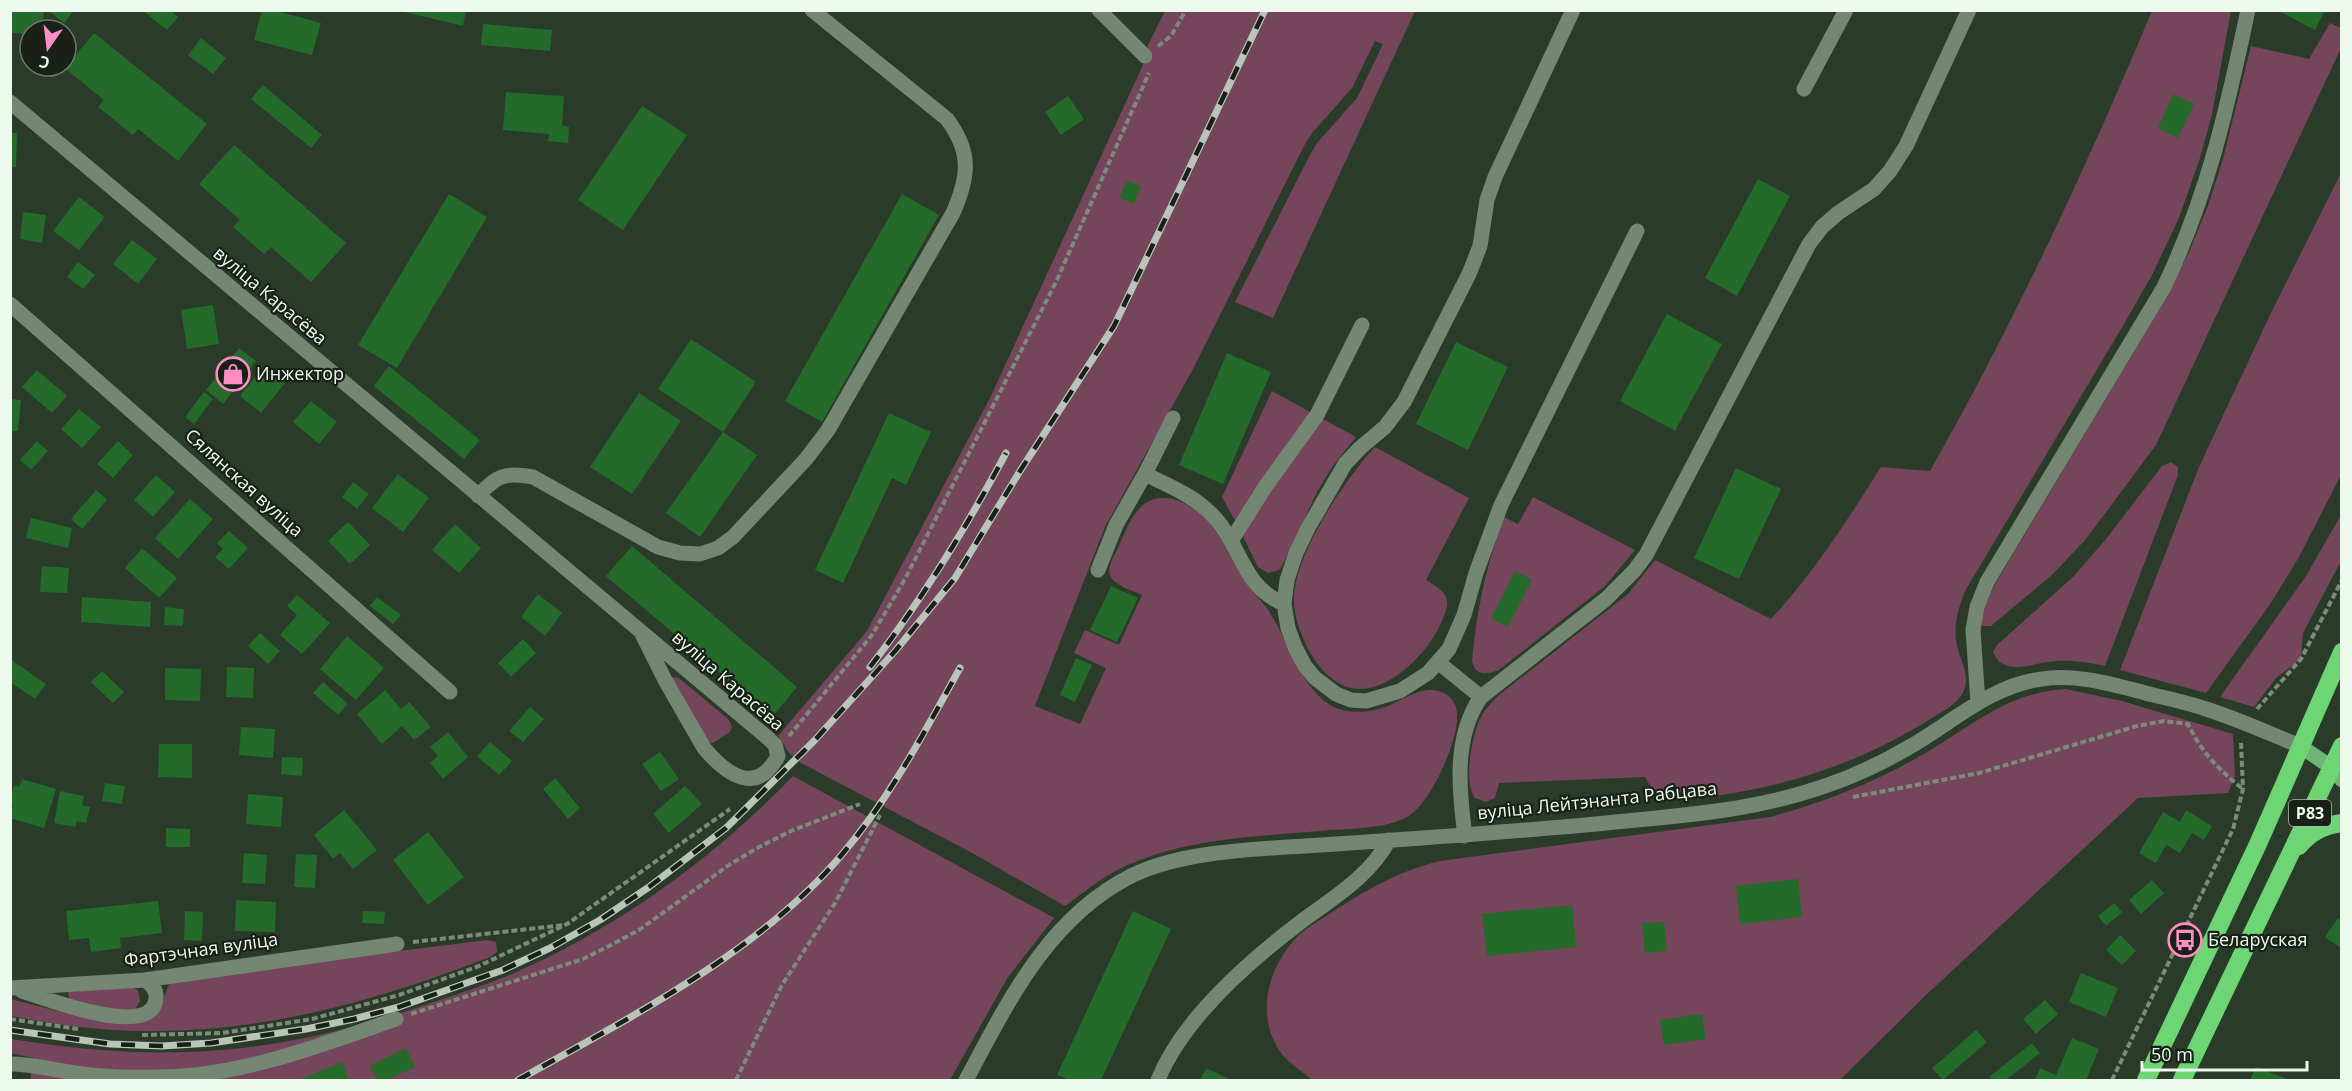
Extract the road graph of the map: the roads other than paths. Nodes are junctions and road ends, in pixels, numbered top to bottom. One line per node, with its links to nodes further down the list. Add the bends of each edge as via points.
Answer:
1 (812, 10): 15 (street, via 947,119 960,136 966,156 965,177 953,213 828,430 794,473 733,537 700,554 658,547 533,477 499,476)
2 (1099, 10): 7 (street)
3 (1573, 10): 18 (street, via 1495,177 1480,246 1469,274 1399,411 1352,456 1328,492 1296,553)
4 (1845, 10): 8 (street)
5 (1969, 10): 23 (street, via 1906,146 1890,171 1874,189 1822,227 1809,244 1635,571 1606,599)
6 (2248, 10): 24 (street, via 2219,143 2179,256 1987,582 1977,607 1973,630)
7 (1145, 56)
8 (1804, 89)
9 (10, 102): 15 (street, вуліца Карасёва)
10 (1637, 231): 21 (street, via 1501,505 1461,624)
11 (10, 304): 22 (street, Сялянская вуліца)
12 (1362, 325): 16 (street, via 1317,415)
13 (1173, 418): 14 (street)
14 (1145, 474): 16 (street, via 1203,506); 17 (street, via 1116,525)
15 (478, 496): 19 (street, вуліца Карасёва)
16 (1231, 541): 18 (street, via 1253,582)
17 (1098, 570)
18 (1284, 604): 21 (street, via 1288,628 1305,666 1336,694 1351,700 1383,698 1415,682)
19 (642, 634): 19 (street, вуліца Карасёва, via 704,748 720,765 738,777 756,777 775,762 777,750 769,739)
20 (2342, 652): 25 (highway, Р83)
21 (1438, 663): 23 (street)
22 (450, 692)
23 (1481, 697): 29 (street, via 1470,717 1462,755 1460,786)
24 (1978, 703): 25 (street, вуліца Лейтэнанта Рабцава, via 2021,683 2064,678 2091,681 2203,708); 29 (street, вуліца Лейтэнанта Рабцава, via 1872,767 1784,798 1685,816)
25 (2300, 746): 27 (main road); 39 (highway, Р83)
26 (2342, 746): 27 (highway, Р83)
27 (2336, 774): 31 (highway, Р83)
28 (2342, 823): 31 (highway, via 2308,835)
29 (1465, 836): 30 (street, вуліца Лейтэнанта Рабцава)
30 (1389, 840): 37 (street, вуліца Лейтэнанта Рабцава, via 1187,858 1113,885 1048,942); 38 (street, via 1378,858 1347,888 1262,951 1210,1003 1179,1040)
31 (2289, 859): 40 (highway, Р83)
32 (397, 944): 33 (street, Фартэчная вуліца)
33 (145, 980): 34 (street, Фартэчная вуліца); 34 (street, via 156,993 156,1003 151,1011 130,1018 97,1013)
34 (11, 988)
35 (396, 1019): 36 (street, via 280,1058 183,1076 101,1076)
36 (10, 1064)
37 (966, 1080)
38 (1158, 1080)
39 (2146, 1080)
40 (2182, 1080)

